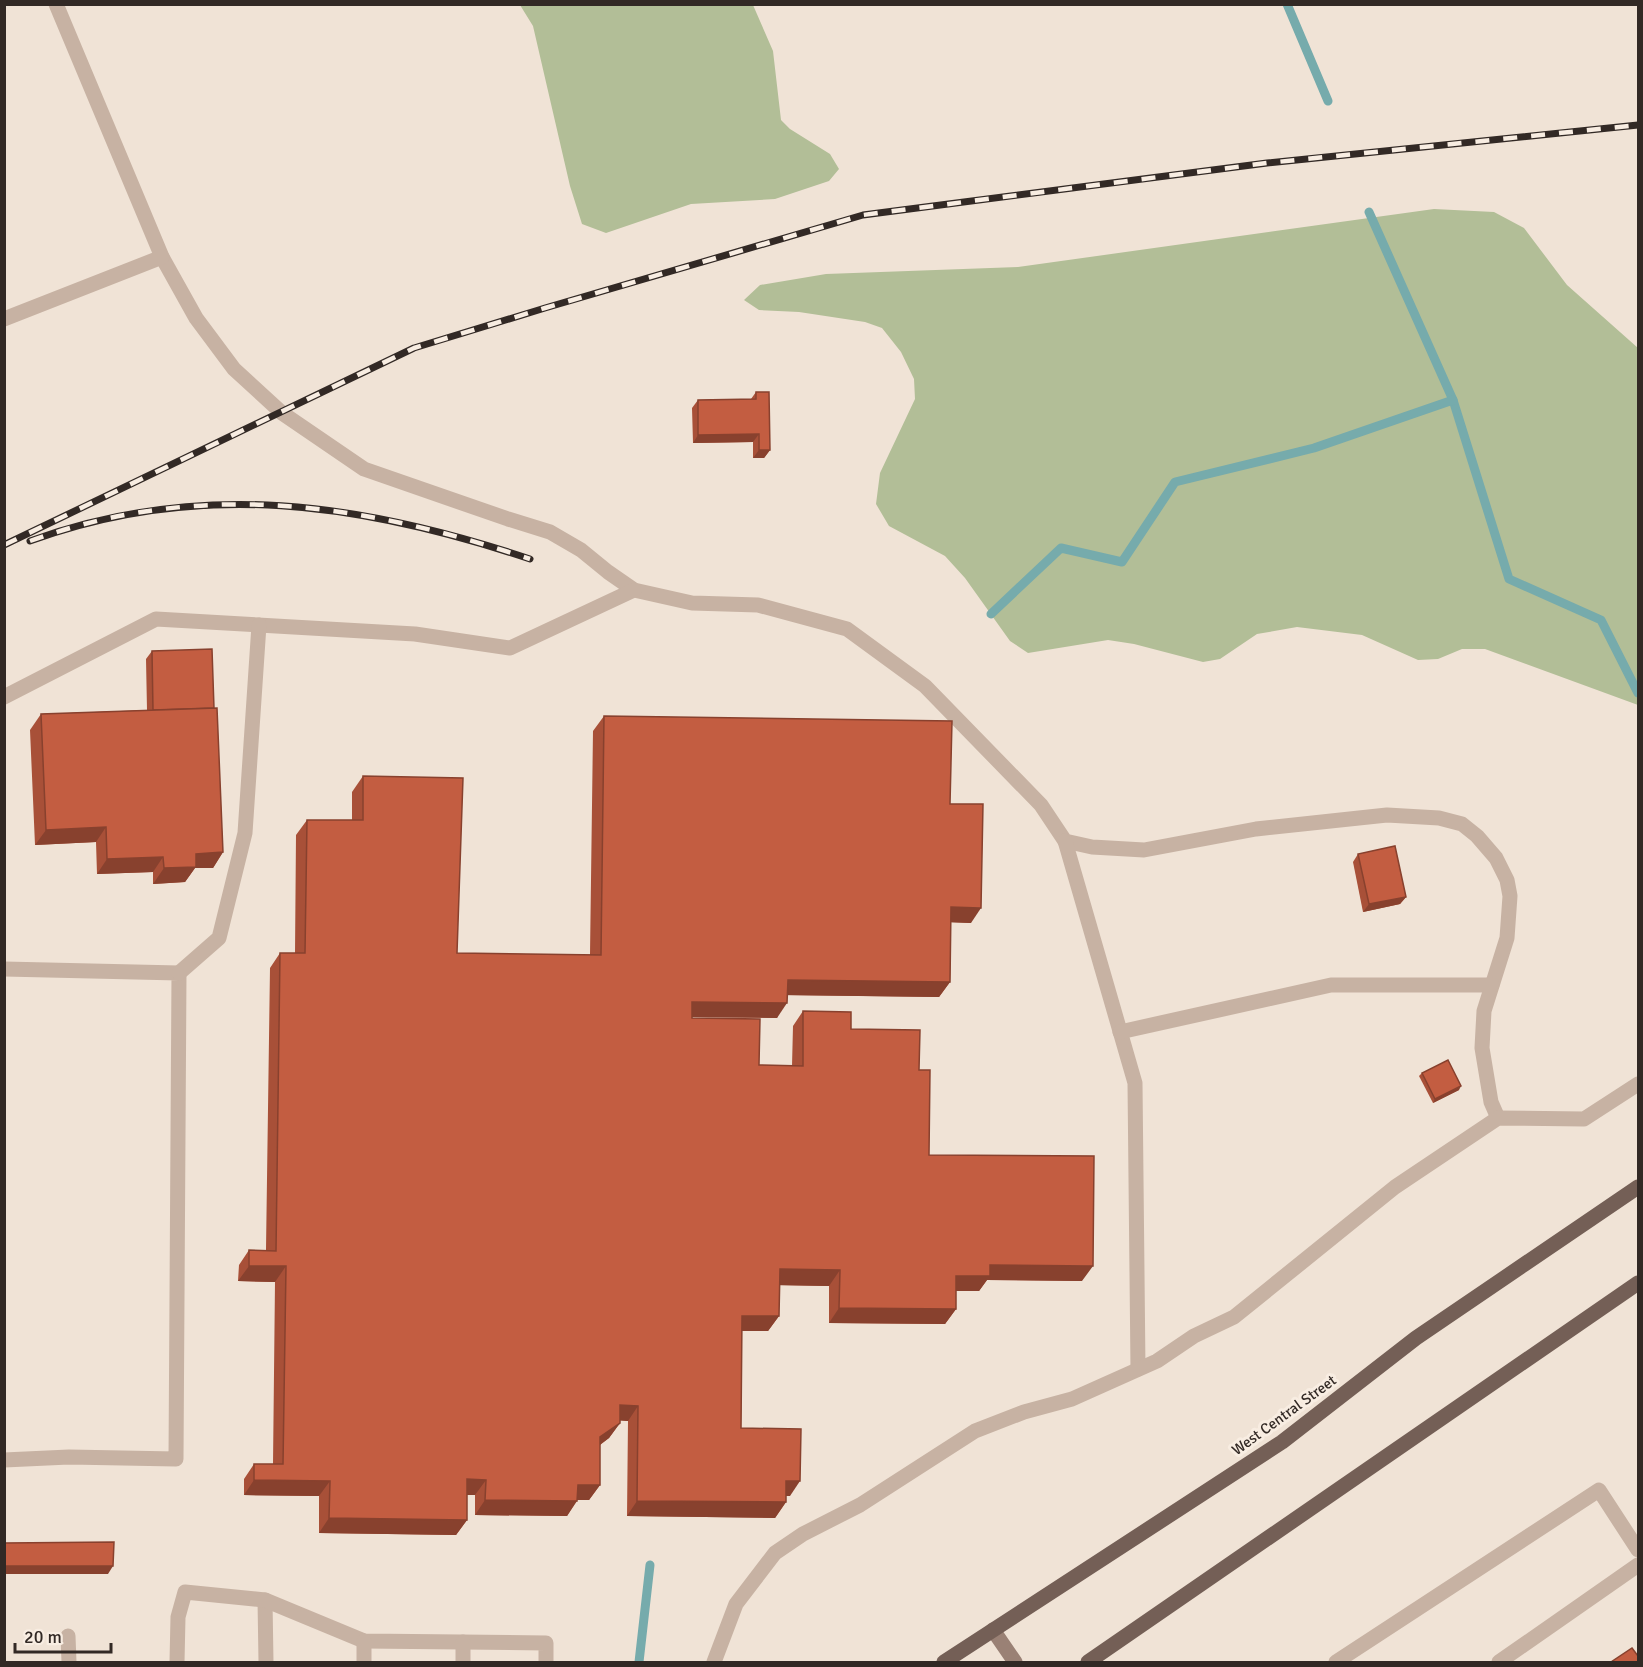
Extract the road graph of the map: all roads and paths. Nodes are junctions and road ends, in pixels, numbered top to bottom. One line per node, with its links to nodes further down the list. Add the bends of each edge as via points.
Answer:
1 (56, 4): 2 (lane)
2 (162, 257): 3 (lane); 4 (lane, via 196,318 234,369 282,413 364,469 550,532)
3 (4, 319)
4 (634, 590): 5 (lane, via 510,648 415,634); 7 (lane, via 692,603 758,605 847,629 925,686 1041,805)
5 (260, 625): 6 (lane, via 156,619); 9 (lane, via 245,833 219,938)
6 (4, 697)
7 (1065, 841): 10 (lane, via 1144,850 1256,829 1387,815 1438,818 1462,824 1496,858 1510,896 1508,938); 11 (lane)
8 (4, 969): 9 (lane)
9 (179, 973): 17 (lane, via 176,1459)
10 (1492, 985): 11 (lane, via 1331,985); 13 (lane, via 1484,1011 1482,1048 1491,1102)
11 (1120, 1032): 16 (lane, via 1135,1083)
12 (1638, 1084): 13 (lane, via 1584,1119)
13 (1498, 1118): 16 (lane, via 1395,1187 1234,1317)
14 (1638, 1187): 21 (main road, West Central Street, via 1416,1338 1282,1442)
15 (1638, 1284): 34 (main road)
16 (1138, 1369): 31 (lane, via 1072,1399 1023,1412 975,1431 860,1505 803,1533 775,1553 736,1604)
17 (4, 1460)
18 (1638, 1550): 35 (lane, via 1599,1490)
19 (1638, 1565): 36 (lane)
20 (265, 1600): 23 (lane); 26 (lane, via 185,1593 178,1617); 27 (lane)
21 (993, 1630): 32 (main road, West Central Street); 33 (street)
22 (68, 1636): 25 (lane)
23 (364, 1641): 24 (lane); 28 (lane)
24 (463, 1642): 29 (lane); 30 (lane, via 546,1643)
25 (69, 1662)
26 (177, 1662)
27 (266, 1662)
28 (364, 1662)
29 (463, 1662)
30 (546, 1662)
31 (714, 1662)
32 (944, 1662)
33 (1015, 1662)
34 (1088, 1662)
35 (1336, 1662)
36 (1499, 1662)

